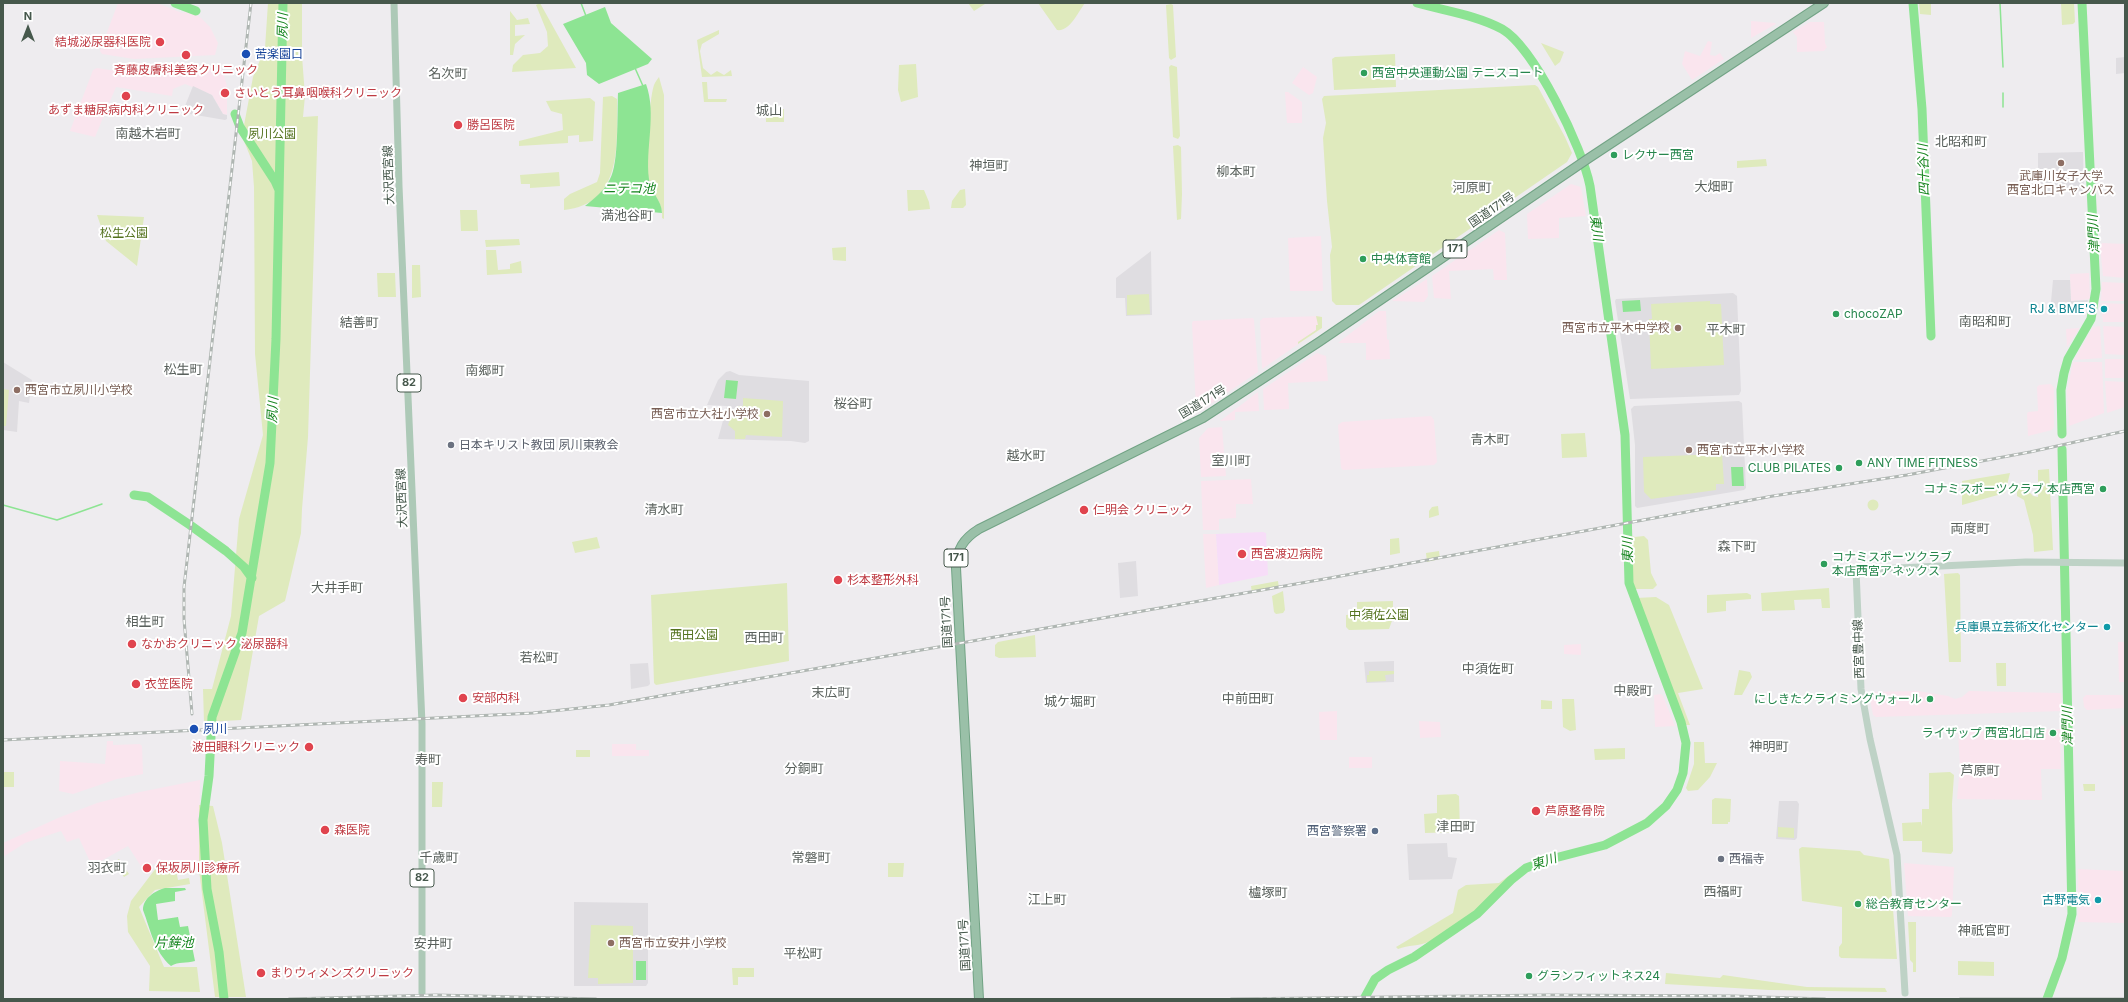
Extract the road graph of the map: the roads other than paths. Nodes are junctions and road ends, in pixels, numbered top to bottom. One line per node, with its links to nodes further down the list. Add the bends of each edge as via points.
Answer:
1 (394, 3): 4 (main road, 大沢西宮線 / 82, via 422,724)
2 (1824, 3): 6 (highway, 国道171号 / 171, via 1203,418 979,529 963,541 958,552 956,568)
3 (2125, 563): 5 (main road, 西宮豊中線, via 2060,562 1856,570 1861,689 1870,739 1898,855)
4 (422, 993)
5 (1905, 993)
6 (979, 999)

